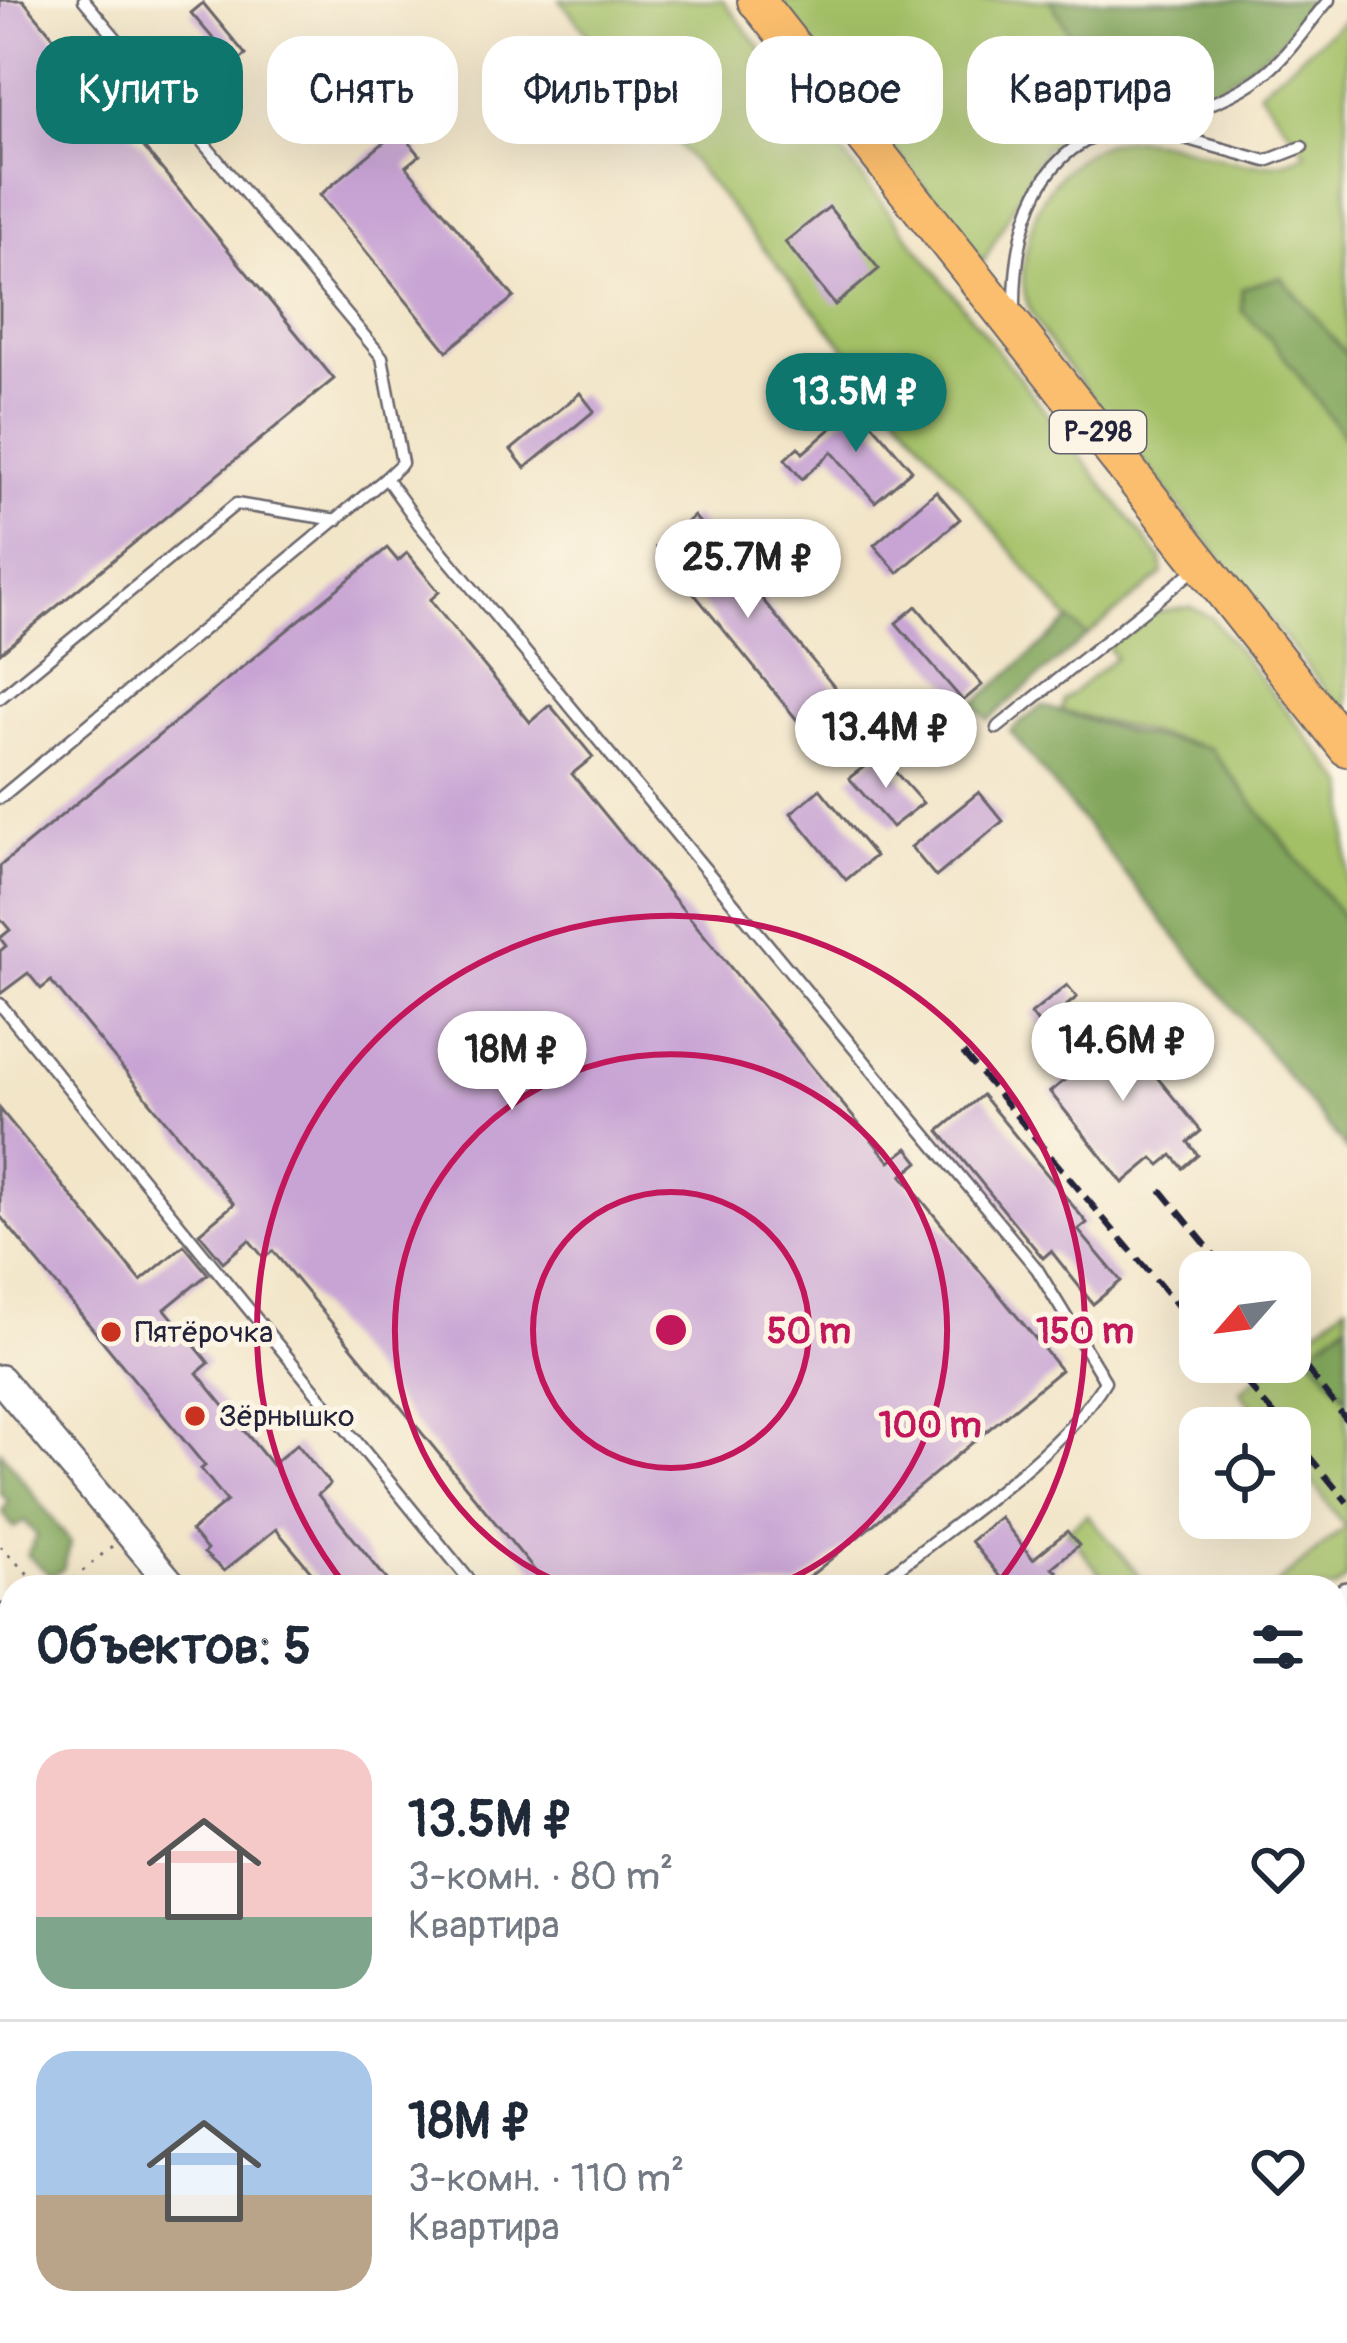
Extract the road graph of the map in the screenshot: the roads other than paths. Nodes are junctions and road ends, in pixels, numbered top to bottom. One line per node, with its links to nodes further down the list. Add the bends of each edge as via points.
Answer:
1 (84, 0): 9 (lane, via 382,357 402,464)
2 (756, 0): 8 (highway, Р-298)
3 (1329, 0): 4 (lane, via 1283,58)
4 (1214, 98)
5 (1084, 144): 8 (lane, via 1048,173 1031,201 1018,243)
6 (1205, 144): 7 (lane, via 1266,161)
7 (1302, 147)
8 (1015, 327): 11 (highway, Р-298)
9 (386, 478): 10 (lane); 20 (lane, via 1036,1269 1105,1381 1006,1482)
10 (337, 520): 12 (lane, via 236,504); 15 (lane)
11 (1202, 564): 13 (lane); 14 (highway, Р-298)
12 (0, 698)
13 (997, 728)
14 (1347, 748)
15 (0, 798)
16 (0, 1004): 19 (lane)
17 (0, 1379): 18 (street)
18 (164, 1575)
19 (465, 1575)
20 (889, 1575)

